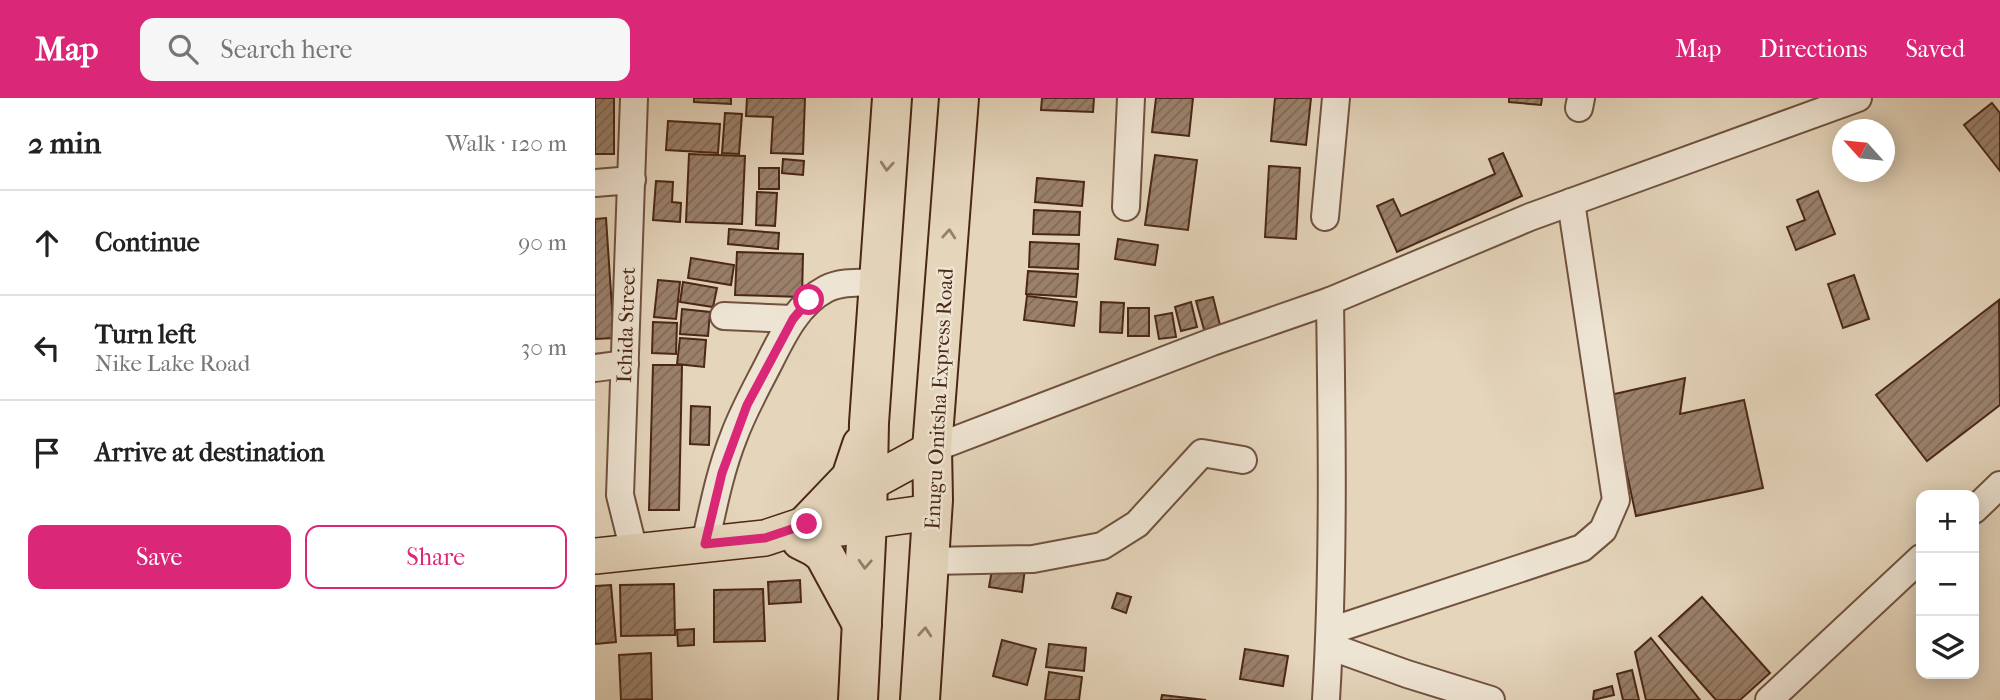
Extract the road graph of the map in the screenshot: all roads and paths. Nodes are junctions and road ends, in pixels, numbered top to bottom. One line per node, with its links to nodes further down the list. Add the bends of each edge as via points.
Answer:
1 (634, 98): 7 (street, Ichida Street)
2 (892, 98): 12 (highway, one-way to 12)
3 (959, 98): 19 (highway, Enugu Onitsha Express Road, one-way to 3)
4 (1131, 98): 10 (street)
5 (1336, 98): 11 (street)
6 (1858, 98): 9 (street)
7 (632, 180): 8 (street); 16 (street, Ichida Street)
8 (595, 183)
9 (1571, 202): 13 (street); 32 (street, via 1616,500 1603,530 1582,548)
10 (1126, 207)
11 (1325, 217)
12 (879, 282): 15 (street, via 827,288); 18 (highway)
13 (1331, 301): 19 (street); 32 (street)
14 (724, 316): 15 (street)
15 (793, 319): 26 (street, via 733,438)
16 (625, 365): 17 (street); 27 (street, Ichida Street, via 619,495)
17 (595, 368)
18 (869, 423): 22 (highway); 25 (highway, via 851,478)
19 (932, 449): 22 (main road); 24 (highway, Enugu Onitsha Express Road)
20 (1244, 460): 29 (street, via 1202,453 1137,524 1102,547 1033,559)
21 (2000, 485): 23 (street)
22 (867, 503): 24 (main road); 25 (main road, via 841,506); 31 (highway, one-way to 31)
23 (1979, 505)
24 (932, 512): 29 (highway, Enugu Onitsha Express Road)
25 (791, 534): 26 (main road); 31 (highway, via 824,554)
26 (705, 544): 27 (main road)
27 (634, 551): 28 (main road)
28 (595, 556)
29 (930, 561): 34 (highway, Enugu Onitsha Express Road, one-way to 29)
30 (1916, 563): 37 (street)
31 (862, 624): 33 (highway)
32 (1329, 639): 35 (street); 36 (street, via 1407,674)
33 (858, 700)
34 (920, 700)
35 (1326, 700)
36 (1491, 700)
37 (1769, 700)

